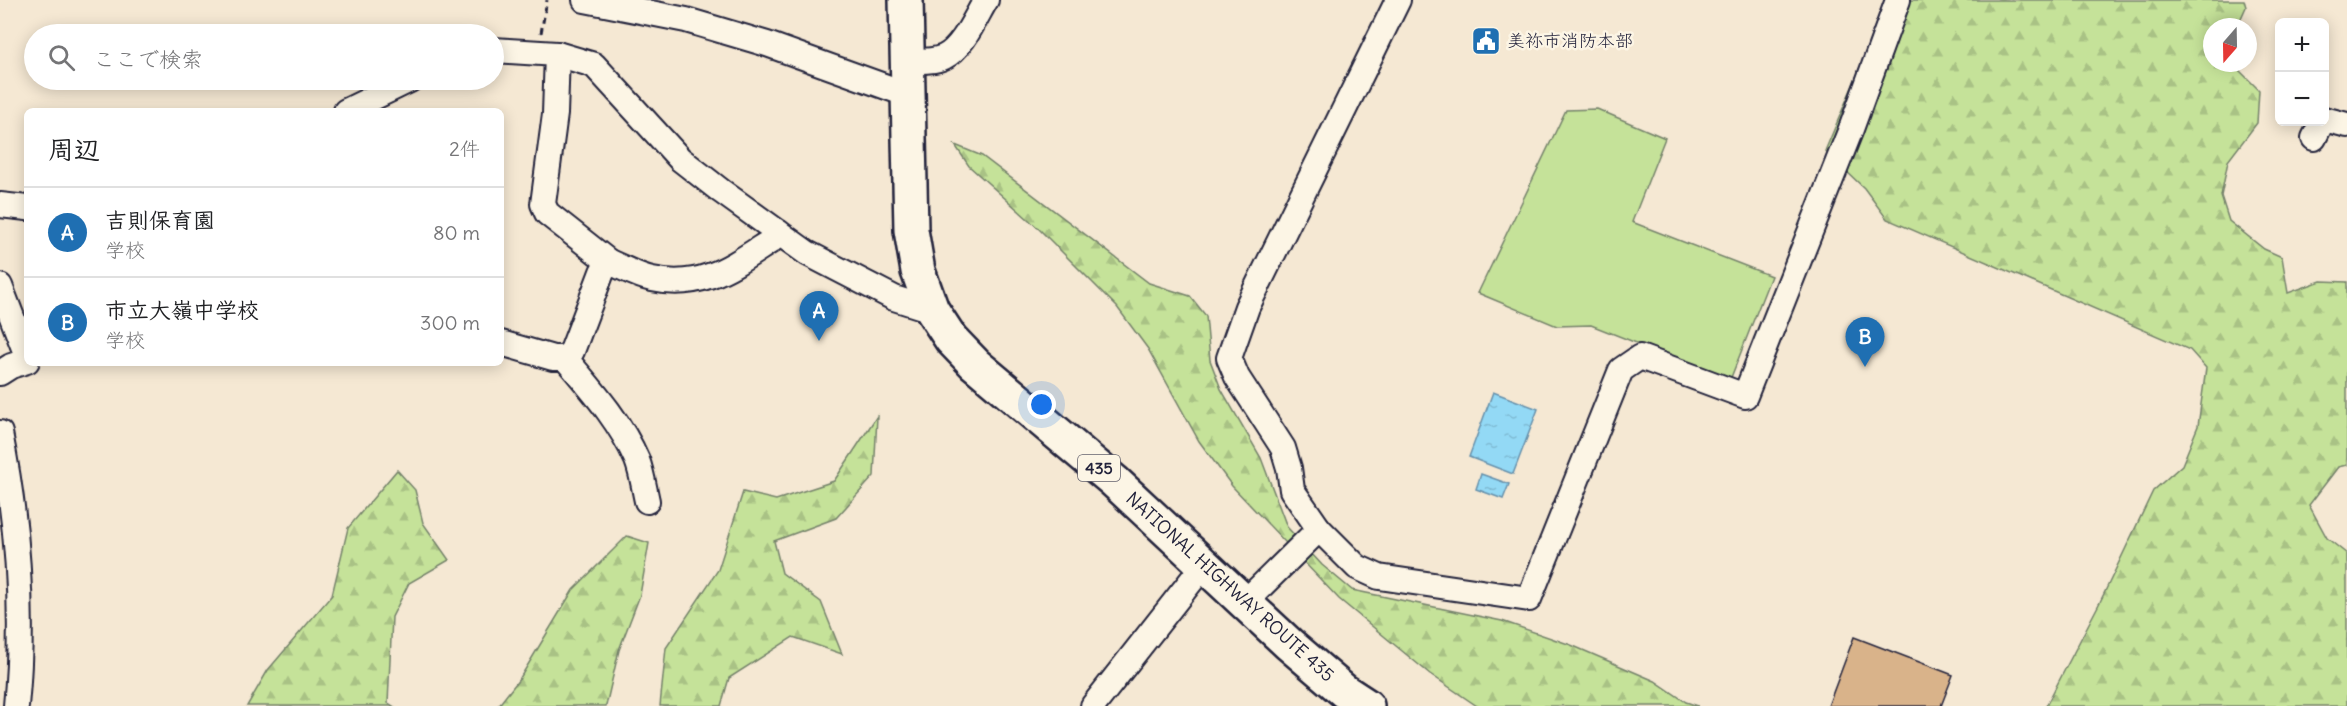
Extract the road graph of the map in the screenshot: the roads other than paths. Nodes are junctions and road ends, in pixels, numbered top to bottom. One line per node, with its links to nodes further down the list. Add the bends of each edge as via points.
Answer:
1 (585, 0): 10 (street, via 686,20 767,44)
2 (906, 0): 8 (highway, NATIONAL HIGHWAY ROUTE 435 / 435)
3 (986, 0): 8 (street, via 946,56)
4 (1398, 0): 27 (street, via 1231,344 1229,358 1237,376 1283,448 1292,490)
5 (1898, 0): 27 (street, via 1745,396 1640,357 1621,370 1529,599 1379,577 1357,567)
6 (504, 51): 7 (street)
7 (548, 53): 16 (street, via 594,64 680,159); 17 (street, via 555,114 543,204 547,213)
8 (907, 61): 10 (highway, NATIONAL HIGHWAY ROUTE 435 / 435)
9 (389, 90): 11 (street)
10 (906, 94): 19 (highway, NATIONAL HIGHWAY ROUTE 435 / 435, via 911,230 918,271)
11 (352, 108)
12 (2347, 125): 13 (street)
13 (2329, 126)
14 (0, 205): 15 (street)
15 (24, 208)
16 (778, 232): 17 (street, via 771,241 713,277 671,282 650,279); 19 (street, via 807,253 894,298)
17 (609, 262): 22 (street, via 572,351)
18 (0, 286): 21 (street)
19 (932, 310): 28 (highway, NATIONAL HIGHWAY ROUTE 435 / 435, via 951,339 975,364 1114,481)
20 (504, 344): 22 (street)
21 (24, 348)
22 (565, 358): 26 (street, via 604,403 622,433 638,462)
23 (24, 362): 24 (street)
24 (0, 373)
25 (0, 433): 31 (street, via 20,580 21,650)
26 (647, 501)
27 (1319, 529): 29 (street)
28 (1203, 566): 29 (highway, NATIONAL HIGHWAY ROUTE 435 / 435); 32 (street)
29 (1243, 604): 30 (highway, NATIONAL HIGHWAY ROUTE 435 / 435)
30 (1348, 701)
31 (16, 706)
32 (1093, 706)

